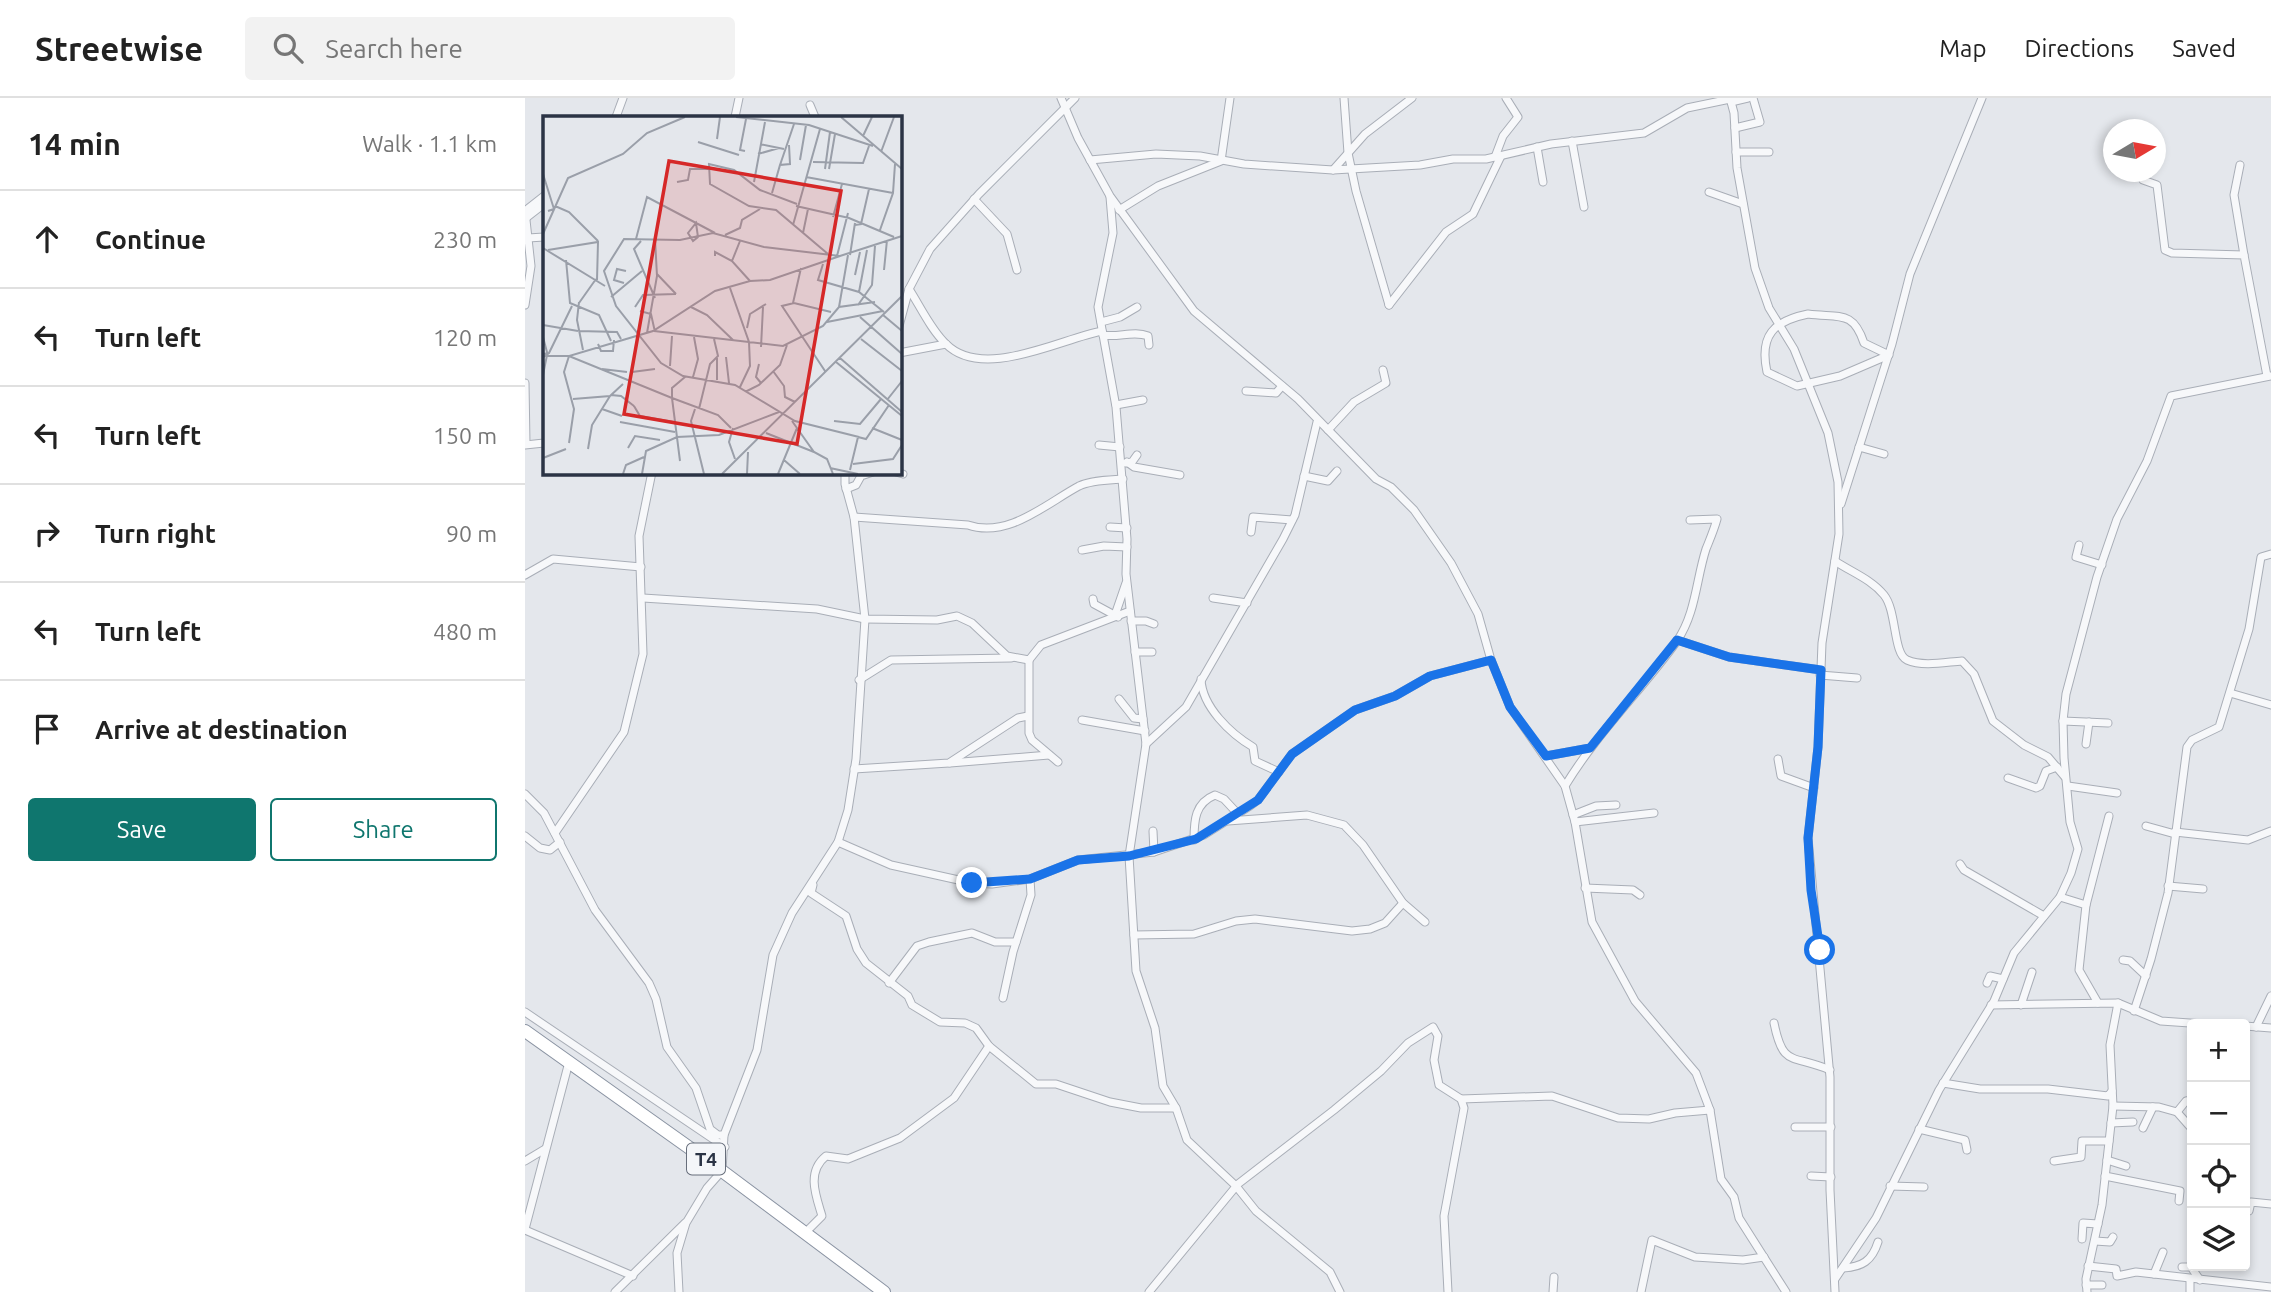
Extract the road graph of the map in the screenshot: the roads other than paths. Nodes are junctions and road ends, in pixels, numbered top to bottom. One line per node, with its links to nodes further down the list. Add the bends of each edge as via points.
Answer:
1 (623, 98): 14 (street)
2 (739, 98): 15 (street)
3 (1061, 98): 13 (street)
4 (1075, 98): 13 (street)
5 (1230, 98): 25 (street)
6 (1344, 98): 22 (street)
7 (1412, 98): 22 (street, via 1364,134)
8 (1506, 98): 23 (street, via 1518,117 1503,136)
9 (1750, 98): 11 (street); 17 (street, via 1760,122)
10 (1982, 98): 55 (street, via 1910,274)
11 (1730, 100): 17 (street); 18 (street, via 1687,108 1644,133)
12 (810, 106): 16 (street)
13 (1066, 110): 24 (street); 34 (street)
14 (615, 116)
15 (736, 116)
16 (815, 116)
17 (1735, 128): 20 (street)
18 (1572, 141): 19 (street); 37 (street)
19 (1537, 147): 23 (street); 29 (street)
20 (1736, 152): 21 (street); 35 (street)
21 (1769, 152)
22 (1348, 153): 27 (street); 28 (street)
23 (1498, 157): 27 (street); 27 (street, via 1477,209 1446,232 1389,305)
24 (1090, 160): 25 (street, via 1156,154); 32 (street)
25 (1221, 161): 28 (street); 38 (street, via 1158,186)
26 (2240, 165): 43 (street, via 2234,195)
27 (1352, 169): 28 (street)
28 (1333, 170)
29 (1543, 182)
30 (2148, 182): 43 (street, via 2157,186 2165,250)
31 (1709, 192): 35 (street)
32 (1110, 196): 38 (street); 39 (street)
33 (543, 197): 40 (street, via 525,211)
34 (974, 199): 44 (street, via 1007,233); 45 (street, via 930,249)
35 (1743, 204): 50 (street, via 1761,291)
36 (543, 205): 40 (street)
37 (1584, 207)
38 (1121, 210): 39 (street); 60 (street, via 1194,311)
39 (1111, 211): 49 (street, via 1113,233 1098,307)
40 (526, 218): 42 (street)
41 (543, 237): 42 (street)
42 (528, 238): 46 (street, via 531,266)
43 (2244, 255): 57 (street, via 2262,362)
44 (1017, 270)
45 (909, 289): 48 (street); 52 (street)
46 (525, 305)
47 (1137, 307): 49 (street)
48 (901, 319)
49 (1101, 322): 51 (street)
50 (1779, 323): 55 (street, via 1808,314 1851,319 1859,326 1864,343); 58 (street); 58 (street, via 1766,344 1766,372 1797,386)
51 (1103, 333): 52 (street, via 994,358 976,359); 53 (street, via 1115,337 1141,333 1148,335); 63 (street)
52 (946, 344): 54 (street)
53 (1149, 345)
54 (901, 353)
55 (1889, 355): 58 (street, via 1840,376); 69 (street)
56 (1383, 370): 65 (street, via 1386,383 1354,402)
57 (2269, 376): 93 (street, via 2171,396 2156,440 2117,519)
58 (1807, 382): 81 (street, via 1833,450)
59 (525, 383): 66 (street)
60 (1282, 386): 61 (street, via 1276,393); 64 (street)
61 (1246, 391)
62 (1143, 400): 63 (street)
63 (1116, 405): 68 (street)
64 (1317, 422): 65 (street); 78 (street)
65 (1328, 430): 111 (street, via 1376,479 1391,486 1433,535 1478,614)
66 (526, 444)
67 (1099, 445): 68 (street)
68 (1120, 447): 72 (street)
69 (1860, 447): 71 (street); 81 (street)
70 (1137, 454): 72 (street)
71 (1884, 454)
72 (1124, 463): 77 (street); 79 (street)
73 (1337, 471): 78 (street, via 1328,481)
74 (652, 474): 94 (street, via 640,527)
75 (845, 474): 80 (street)
76 (867, 474): 80 (street)
77 (1180, 475)
78 (1304, 476): 83 (street)
79 (1123, 479): 82 (street, via 1081,485 1026,518 978,528); 86 (street)
80 (846, 489): 82 (street)
81 (1839, 511): 92 (street)
82 (854, 517): 103 (street)
83 (1292, 520): 87 (street, via 1253,517); 100 (street)
84 (1690, 520): 106 (street, via 1717,519 1697,596)
85 (1109, 527): 86 (street)
86 (1127, 528): 89 (street)
87 (1251, 532)
88 (2079, 545): 93 (street, via 2076,557)
89 (1127, 547): 90 (street, via 1104,545); 96 (street)
90 (1082, 550)
91 (2271, 554): 116 (street, via 2261,557 2254,607)
92 (1835, 561): 112 (street); 136 (street, via 1886,596 1905,660 1962,661 1974,674 1993,721)
93 (2102, 565): 122 (street, via 2082,630)
94 (641, 567): 95 (street, via 553,559); 97 (street)
95 (525, 575)
96 (1127, 582): 101 (street); 102 (street)
97 (643, 598): 103 (street, via 817,609); 154 (street, via 643,654 624,732)
98 (1213, 598): 100 (street)
99 (1093, 599): 102 (street)
100 (1247, 603): 114 (street)
101 (1130, 611): 102 (street); 104 (street)
102 (1116, 617): 110 (street, via 1041,645)
103 (865, 619): 109 (street, via 957,616); 115 (street)
104 (1131, 621): 105 (street); 107 (street)
105 (1154, 624)
106 (1677, 640): 112 (street, via 1729,657); 129 (street)
107 (1135, 652): 108 (street); 120 (street)
108 (1152, 652)
109 (1014, 658): 110 (street); 115 (street, via 891,660)
110 (1029, 660): 119 (street)
111 (1491, 660): 131 (street, via 1510,707); 138 (street, via 1430,676 1395,696 1355,710 1303,745)
112 (1821, 672): 113 (street); 142 (street)
113 (1857, 678)
114 (1201, 679): 127 (street, via 1180,714); 138 (street, via 1202,690 1232,735 1253,747 1255,761)
115 (859, 680): 137 (street)
116 (2230, 693): 118 (street); 155 (street, via 2219,727 2187,747)
117 (1119, 699): 120 (street, via 1134,718)
118 (2271, 705)
119 (1028, 716): 126 (street); 135 (street)
120 (1143, 719): 125 (street)
121 (1082, 720): 125 (street)
122 (2063, 721): 123 (street); 140 (street)
123 (2088, 722): 124 (street); 128 (street)
124 (2108, 723)
125 (1145, 731): 127 (street)
126 (1032, 740): 130 (street); 132 (street)
127 (1146, 744): 161 (street)
128 (2086, 744)
129 (1590, 748): 131 (street); 141 (street)
130 (1049, 755): 132 (street); 134 (street)
131 (1546, 756): 141 (street)
132 (1031, 757): 135 (street)
133 (1778, 759): 142 (street, via 1781,776)
134 (1058, 762)
135 (950, 763): 137 (street)
136 (2057, 767): 139 (street, via 2046,771 2036,788); 140 (street)
137 (854, 769): 159 (street)
138 (1279, 772): 147 (street, via 1258,800)
139 (2008, 778)
140 (2067, 782): 143 (street); 169 (street, via 2070,822 2078,849)
141 (1565, 786): 149 (street)
142 (1814, 788): 198 (street, via 1808,864)
143 (2117, 793)
144 (525, 794): 154 (street)
145 (1616, 805): 149 (street, via 1596,806)
146 (1654, 813): 149 (street)
147 (1238, 814): 150 (street); 157 (street, via 1224,799 1207,798 1197,809)
148 (2109, 816): 171 (street)
149 (1574, 819): 166 (street)
150 (1228, 821): 157 (street); 170 (street, via 1307,815 1344,825)
151 (2146, 826): 155 (street)
152 (1153, 831): 160 (street)
153 (2271, 831): 155 (street, via 2248,840)
154 (555, 833): 158 (street)
155 (2175, 833): 165 (street)
156 (525, 836): 158 (street, via 550,850)
157 (1194, 840): 160 (street)
158 (560, 842): 215 (street, via 595,910 649,983 667,1047 696,1088 710,1129)
159 (838, 842): 163 (street, via 891,865 972,883); 164 (street)
160 (1154, 852): 161 (street)
161 (1129, 856): 163 (street, via 1078,860); 174 (street)
162 (1960, 864): 172 (street)
163 (1030, 879): 175 (street, via 1031,895)
164 (813, 884): 181 (street, via 811,893 846,916 866,963); 215 (street, via 792,913 773,955 757,1050)
165 (2168, 886): 167 (street); 178 (street)
166 (1585, 888): 168 (street, via 1633,890); 206 (street, via 1592,922 1618,974 1696,1073)
167 (2203, 889)
168 (1640, 895)
169 (2060, 897): 171 (street); 172 (street)
170 (1403, 903): 173 (street); 174 (street, via 1385,923 1370,929 1352,931 1255,919 1194,934)
171 (2086, 905): 184 (street, via 2079,970)
172 (2044, 916): 179 (street, via 2014,953)
173 (1425, 922)
174 (1135, 935): 205 (street, via 1136,971 1155,1028 1163,1086)
175 (1016, 942): 181 (street, via 995,942 972,933 929,942 917,946); 183 (street)
176 (2123, 960): 178 (street)
177 (2032, 972): 187 (street)
178 (2146, 976): 188 (street)
179 (2003, 979): 180 (street, via 1990,976); 186 (street)
180 (1987, 983)
181 (889, 984): 196 (street, via 940,1022 975,1028)
182 (2271, 996): 193 (street)
183 (1003, 998)
184 (2098, 1003): 185 (street); 187 (street)
185 (2118, 1003): 188 (street); 200 (street, via 2110,1045)
186 (1991, 1005): 187 (street); 199 (street)
187 (2021, 1005)
188 (2134, 1011): 191 (street, via 2161,1021)
189 (525, 1012): 217 (street)
190 (1774, 1023): 198 (street, via 1780,1050 1788,1057)
191 (2187, 1023)
192 (2250, 1026): 193 (street)
193 (2256, 1027): 194 (street)
194 (2271, 1028)
195 (525, 1031): 197 (highway, T4)
196 (989, 1046): 205 (street, via 1036,1084 1056,1084 1141,1108); 237 (street, via 954,1098 900,1138 848,1159 823,1159 814,1173 814,1188 823,1216)
197 (569, 1062): 218 (street); 224 (highway, T4)
198 (1830, 1070): 212 (street)
199 (1943, 1083): 200 (street, via 2108,1096); 214 (street)
200 (2112, 1091): 203 (street)
201 (1461, 1099): 206 (street, via 1552,1096 1618,1118 1649,1119); 228 (street, via 1439,1085 1434,1060 1437,1031 1428,1028 1334,1110); 262 (street, via 1464,1125 1444,1216)
202 (2187, 1101): 207 (street)
203 (2113, 1106): 204 (street); 209 (street)
204 (2153, 1107): 207 (street); 213 (street)
205 (1176, 1108): 228 (street, via 1187,1140)
206 (1710, 1110): 243 (street, via 1721,1179)
207 (2178, 1112): 210 (street)
208 (2133, 1122): 209 (street)
209 (2111, 1123): 216 (street)
210 (2187, 1123)
211 (1795, 1127): 212 (street)
212 (1831, 1127): 227 (street)
213 (2144, 1128)
214 (1919, 1129): 219 (street, via 1965,1140); 229 (street)
215 (724, 1135): 217 (street)
216 (2109, 1141): 220 (street); 222 (street, via 2082,1142 2081,1157)
217 (725, 1147): 224 (street)
218 (545, 1149): 221 (street); 236 (street)
219 (1967, 1150)
220 (2107, 1160): 223 (street); 226 (street)
221 (525, 1161)
222 (2054, 1161)
223 (2126, 1166)
224 (722, 1171): 234 (street); 237 (highway, T4)
225 (1811, 1176): 227 (street)
226 (2105, 1176): 231 (street, via 2180,1191); 235 (street)
227 (1831, 1177): 250 (street)
228 (1236, 1186): 260 (street); 261 (street, via 1256,1211 1331,1272)
229 (1889, 1186): 230 (street); 246 (street, via 1876,1218)
230 (1924, 1187)
231 (2179, 1201)
232 (2271, 1204): 233 (street, via 2251,1202)
233 (2250, 1208)
234 (686, 1223): 248 (street); 258 (street, via 677,1253)
235 (2098, 1224): 239 (street, via 2083,1223); 240 (street)
236 (525, 1229): 248 (street)
237 (804, 1234): 259 (highway, T4)
238 (2113, 1237): 240 (street, via 2110,1242)
239 (2082, 1239)
240 (2095, 1241): 244 (street)
241 (1878, 1242): 246 (street, via 1871,1259 1858,1267)
242 (2163, 1252): 247 (street)
243 (1764, 1257): 264 (street, via 1695,1257 1652,1240); 265 (street)
244 (2088, 1266): 247 (street, via 2116,1269 2117,1276); 255 (street)
245 (2182, 1267): 252 (street, via 2192,1268)
246 (1843, 1268): 250 (street)
247 (2154, 1274): 251 (street)
248 (633, 1276): 257 (street)
249 (1554, 1277): 263 (street)
250 (1834, 1279): 266 (street)
251 (2190, 1280): 252 (street); 267 (street)
252 (2202, 1280): 254 (street); 256 (street)
253 (2102, 1284): 255 (street)
254 (2271, 1287)
255 (2087, 1289)
256 (2204, 1290)
257 (615, 1292)
258 (679, 1292)
259 (884, 1292)
260 (1149, 1292)
261 (1340, 1292)
262 (1448, 1292)
263 (1553, 1292)
264 (1641, 1292)
265 (1786, 1292)
266 (1835, 1292)
267 (2190, 1292)

